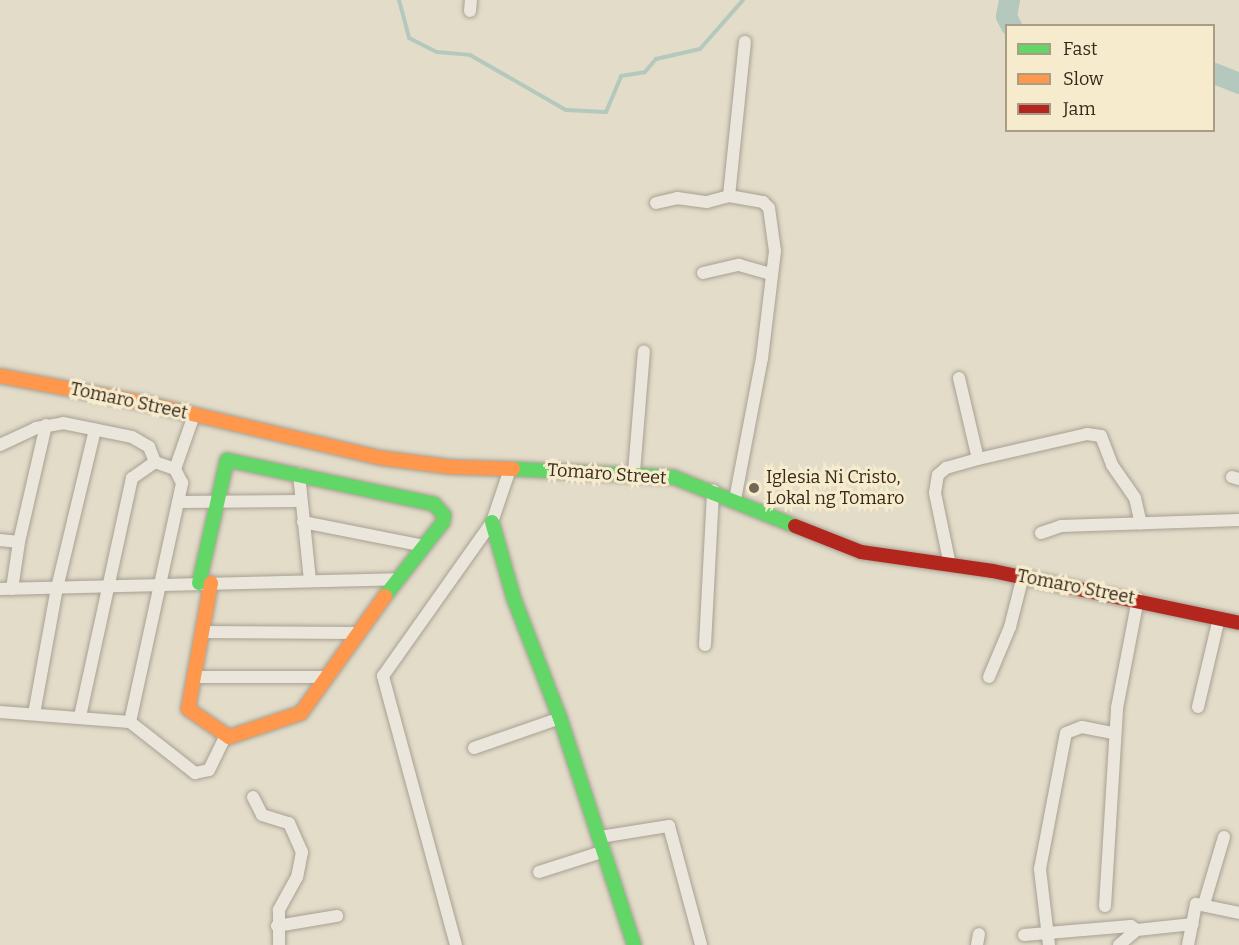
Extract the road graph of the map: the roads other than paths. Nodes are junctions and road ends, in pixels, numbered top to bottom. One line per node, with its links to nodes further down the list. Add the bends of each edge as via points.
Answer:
1 (745, 42): 2 (street)
2 (729, 196): 3 (street, via 714,202 677,198); 5 (street, via 763,202 769,208 775,250)
3 (656, 203)
4 (703, 273): 5 (street, via 739,266)
5 (771, 274): 20 (street, via 762,358)
6 (644, 351): 17 (street)
7 (0, 376): 9 (street, Tomaro Street)
8 (959, 378): 13 (street)
9 (194, 415): 15 (street); 16 (street, Tomaro Street, via 381,458)
10 (46, 425): 11 (street, via 63,423); 12 (street); 30 (street)
11 (95, 430): 14 (street, via 140,441 149,447); 39 (street)
12 (0, 445)
13 (978, 459): 27 (street, via 1096,434 1101,436 1112,465 1135,498); 32 (street, via 946,468 938,475 935,492)
14 (154, 462): 15 (street); 37 (street, via 132,477)
15 (175, 469): 21 (street, via 182,477)
16 (510, 469): 17 (street, Tomaro Street); 26 (street)
17 (634, 472): 19 (street, Tomaro Street, via 673,477)
18 (299, 474): 22 (street); 23 (street, via 227,460); 31 (street, via 387,490 434,504 444,515 443,522)
19 (713, 490): 20 (street, Tomaro Street); 46 (street)
20 (735, 499): 32 (street, Tomaro Street, via 861,552)
21 (178, 501): 23 (street); 38 (street)
22 (301, 501): 23 (street); 25 (street)
23 (215, 503): 36 (street)
24 (1239, 520): 27 (street)
25 (303, 522): 31 (street); 35 (street)
26 (492, 522): 54 (street, via 514,599); 74 (street, via 383,676)
27 (1141, 523): 28 (street, via 1052,527)
28 (1041, 533)
29 (0, 540): 30 (street)
30 (19, 542): 40 (street)
31 (424, 546): 34 (street)
32 (950, 565): 33 (street, Tomaro Street)
33 (1023, 576): 41 (street, Tomaro Street); 49 (street, via 1010,627)
34 (397, 579): 35 (street); 45 (street)
35 (310, 580): 36 (street)
36 (205, 583): 38 (street); 44 (street)
37 (107, 585): 38 (street); 39 (street); 53 (street)
38 (160, 585): 55 (street)
39 (57, 588): 40 (street); 52 (street)
40 (6, 589)
41 (1138, 599): 42 (street, Tomaro Street); 56 (street)
42 (1219, 618): 43 (street, Tomaro Street); 50 (street)
43 (1237, 618)
44 (202, 632): 45 (street); 47 (street)
45 (357, 633): 48 (street)
46 (705, 645)
47 (194, 677): 48 (street); 57 (street, via 190,713)
48 (326, 677): 57 (street, via 301,713)
49 (988, 677)
50 (1198, 707)
51 (0, 712): 52 (street)
52 (34, 714): 53 (street)
53 (80, 716): 55 (street)
54 (560, 718): 58 (street); 60 (street)
55 (130, 722): 57 (street, via 195,773 208,770)
56 (1114, 734): 65 (street); 72 (street, via 1082,727 1066,733 1040,869)
57 (225, 737)
58 (474, 748)
59 (253, 797): 69 (street, via 262,815 289,823 302,852 297,877 279,910)
60 (600, 837): 62 (street); 76 (street, via 669,826)
61 (1224, 837): 64 (street)
62 (605, 851): 63 (street); 75 (street)
63 (539, 872)
64 (1204, 904): 66 (street); 68 (street, via 1197,904)
65 (1104, 906)
66 (1239, 913)
67 (337, 916): 69 (street)
68 (1192, 924): 70 (street); 78 (street)
69 (277, 926): 73 (street)
70 (1137, 930): 72 (street, via 1131,927); 77 (street)
71 (1024, 935): 72 (street)
72 (1048, 939)
73 (279, 945)
74 (456, 945)
75 (634, 945)
76 (701, 945)
77 (1119, 945)
78 (1188, 945)

